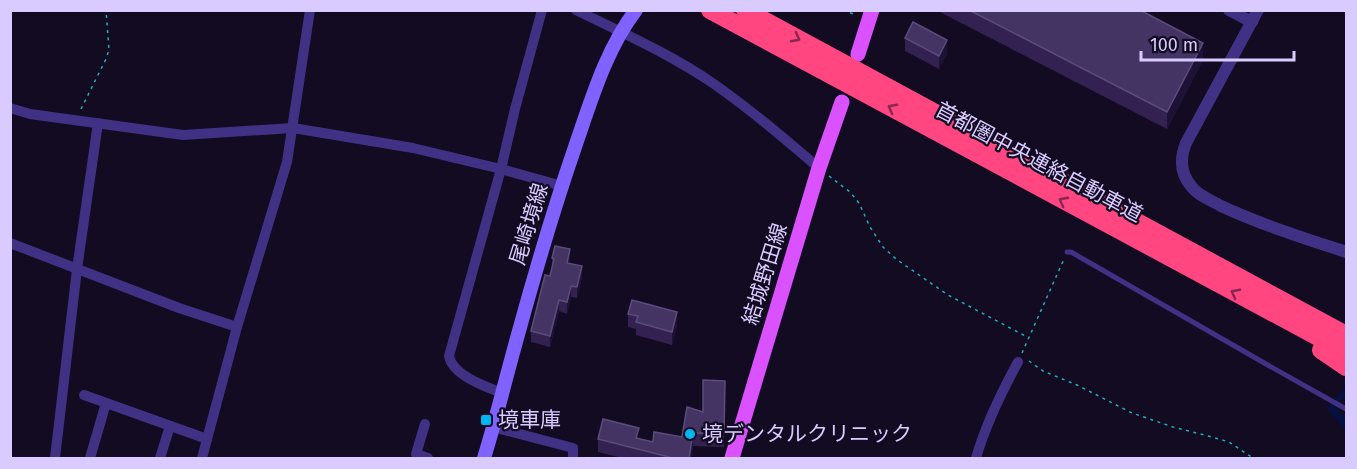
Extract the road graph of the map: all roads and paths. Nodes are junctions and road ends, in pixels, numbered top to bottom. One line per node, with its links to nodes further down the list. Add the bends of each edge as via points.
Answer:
1 (106, 10): 17 (path, via 109,50)
2 (310, 10): 19 (street)
3 (542, 10): 21 (street)
4 (576, 10): 13 (street)
5 (636, 10): 13 (main road, 尾崎境線)
6 (710, 10): 28 (highway, 首都圏中央連絡自動車道, one-way to 6)
7 (745, 10): 24 (highway, 首都圏中央連絡自動車道, one-way to 24)
8 (843, 10): 11 (path)
9 (1229, 10): 12 (street)
10 (1258, 10): 12 (street)
11 (871, 15): 14 (main road)
12 (1251, 22): 26 (street, via 1186,143 1183,172 1201,196 1242,216)
13 (622, 32): 20 (street, via 714,84); 22 (main road, 尾崎境線, via 596,87)
14 (858, 54)
15 (842, 102): 20 (main road, 結城野田線)
16 (10, 108): 17 (street)
17 (75, 120): 18 (street)
18 (98, 123): 19 (street, via 183,135); 27 (street)
19 (293, 128): 21 (street, via 413,148); 30 (street, via 287,162)
20 (819, 168): 32 (path, via 860,203 870,227 896,259 948,295); 51 (main road, 結城野田線)
21 (501, 169): 22 (street); 36 (street, via 449,356 458,372)
22 (562, 186): 36 (main road, 尾崎境線)
23 (10, 243): 27 (street)
24 (1190, 250): 29 (highway); 31 (highway, 首都圏中央連絡自動車道)
25 (1067, 252): 32 (path); 39 (lane)
26 (1347, 252)
27 (77, 269): 30 (street); 44 (street)
28 (1287, 320): 33 (highway, 首都圏中央連絡自動車道); 35 (highway, via 1300,336)
29 (1347, 321)
30 (237, 327): 43 (street)
31 (1347, 335)
32 (1029, 338): 34 (path)
33 (1347, 352)
34 (1023, 362): 52 (street, via 1004,387); 53 (path, via 1132,413 1229,442)
35 (1347, 367)
36 (502, 393): 42 (main road, 尾崎境線)
37 (84, 395): 38 (street)
38 (106, 403): 41 (street); 45 (street)
39 (1347, 409)
40 (425, 424): 48 (street, via 416,454)
41 (170, 426): 43 (street); 46 (street)
42 (493, 427): 49 (main road, 尾崎境線); 50 (street, via 573,448)
43 (207, 439): 47 (street)
44 (55, 459)
45 (90, 459)
46 (160, 459)
47 (202, 459)
48 (428, 459)
49 (484, 459)
50 (573, 459)
51 (732, 459)
52 (976, 459)
53 (1253, 459)

